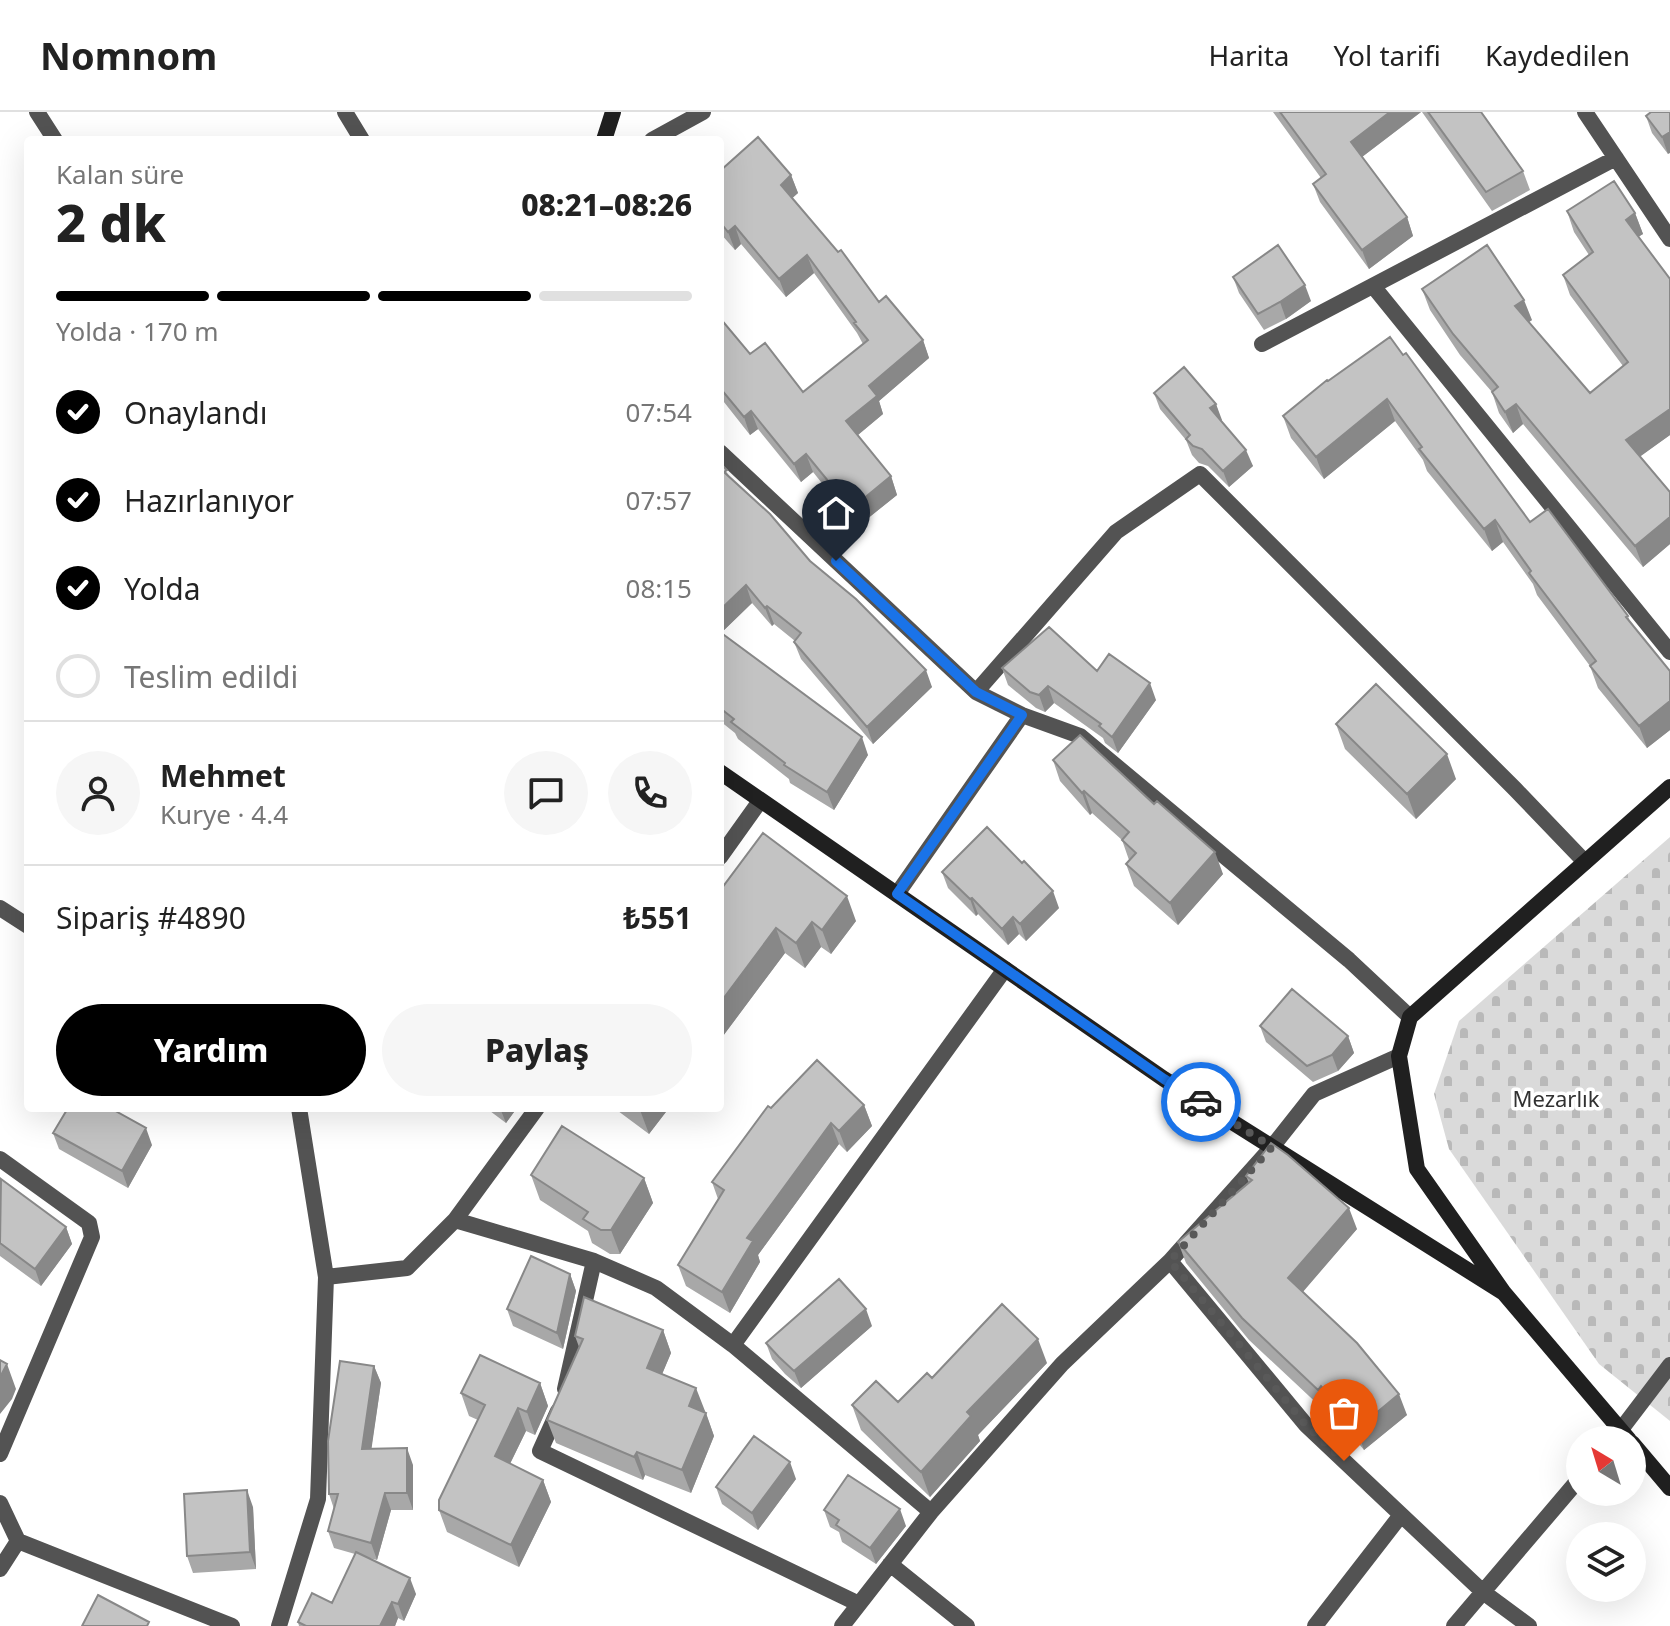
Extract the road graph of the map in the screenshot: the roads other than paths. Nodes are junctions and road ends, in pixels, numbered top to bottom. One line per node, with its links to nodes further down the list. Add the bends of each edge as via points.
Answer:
1 (37, 112): 6 (street)
2 (345, 112): 7 (street)
3 (613, 112): 8 (street)
4 (703, 112): 9 (street)
5 (1585, 112): 10 (street)
6 (52, 136)
7 (360, 136)
8 (605, 136)
9 (659, 136)
10 (1616, 158): 11 (street); 12 (street)
11 (1670, 239)
12 (1373, 286): 13 (street); 15 (street)
13 (1262, 344)
14 (724, 456): 16 (street)
15 (1670, 652)
16 (976, 692): 17 (street); 22 (street, via 1116,532 1200,474)
17 (1022, 715): 23 (street); 27 (street, via 1080,736)
18 (724, 775): 20 (street)
19 (1670, 787): 22 (street)
20 (760, 801): 21 (street); 23 (street)
21 (724, 851)
22 (1585, 862): 27 (street)
23 (897, 894): 26 (street)
24 (0, 908): 25 (street)
25 (24, 923)
26 (1005, 969): 31 (street); 38 (street)
27 (1410, 1017): 28 (street)
28 (1399, 1056): 31 (street, via 1314,1094); 37 (street, via 1417,1169)
29 (300, 1112): 36 (street)
30 (534, 1112): 33 (street)
31 (1272, 1147): 35 (street); 37 (street)
32 (0, 1159): 42 (street, via 89,1223 92,1237)
33 (455, 1220): 34 (street); 36 (street, via 407,1268)
34 (594, 1261): 38 (street, via 656,1288); 53 (street, via 564,1397 540,1451)
35 (1170, 1261): 47 (street, via 1062,1364); 48 (street, via 1306,1425)
36 (326, 1277): 55 (street, via 318,1499)
37 (1504, 1293): 40 (street)
38 (733, 1345): 47 (street)
39 (1670, 1365): 41 (street)
40 (1614, 1426)
41 (1632, 1426)
42 (0, 1454)
43 (1646, 1462): 44 (street)
44 (1670, 1488)
45 (1566, 1494): 52 (street)
46 (0, 1503): 49 (street)
47 (931, 1512): 50 (street)
48 (1401, 1515): 52 (street); 58 (street)
49 (18, 1541): 51 (street); 54 (street)
50 (890, 1564): 53 (street); 57 (street)
51 (0, 1569)
52 (1483, 1592): 59 (street); 60 (street)
53 (859, 1604): 56 (street)
54 (232, 1626)
55 (279, 1626)
56 (842, 1626)
57 (967, 1626)
58 (1315, 1626)
59 (1454, 1626)
60 (1529, 1626)

